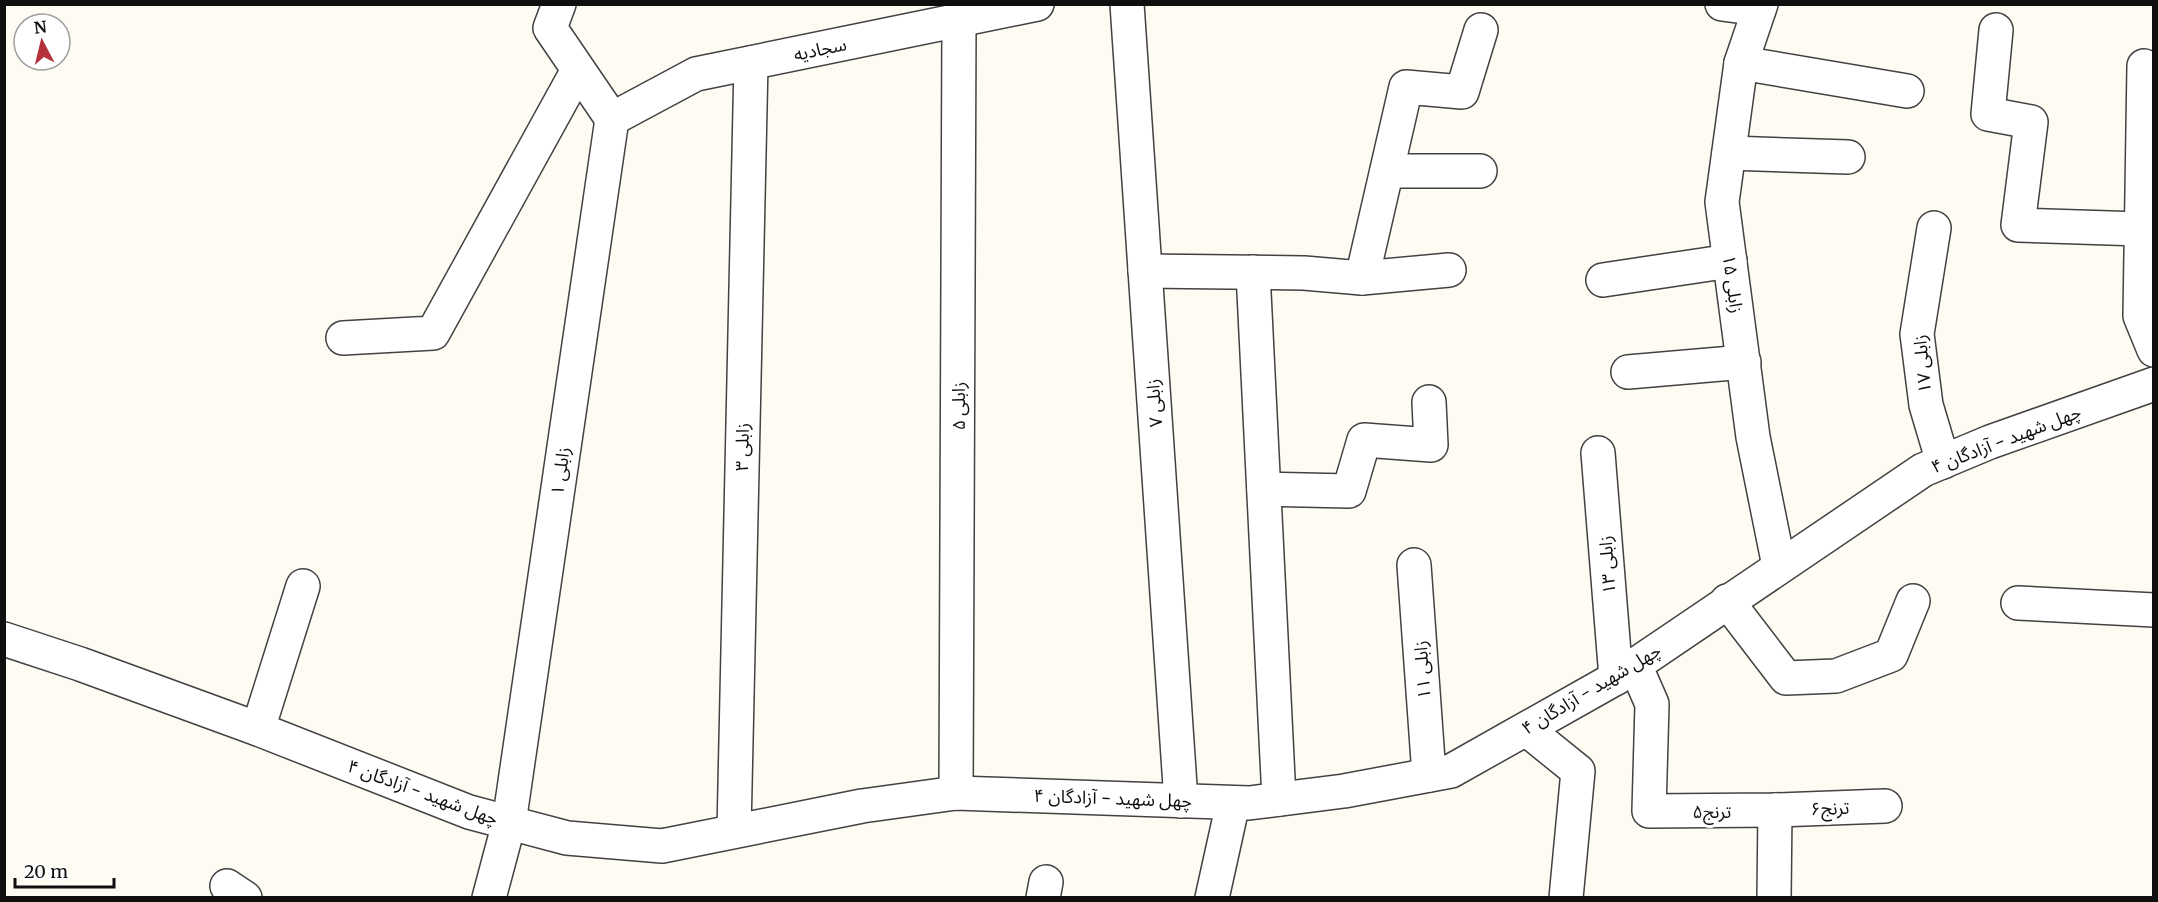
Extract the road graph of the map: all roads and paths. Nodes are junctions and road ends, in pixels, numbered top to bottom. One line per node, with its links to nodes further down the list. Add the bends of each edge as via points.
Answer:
1 (559, 4): 13 (street, via 550,28)
2 (1037, 4): 6 (street, سجادیه)
3 (1127, 4): 24 (street, زابلی ۷)
4 (1722, 4): 5 (street)
5 (1760, 7): 11 (street, زابلی ۱۵)
6 (1000, 8): 7 (street, سجادیه)
7 (959, 20): 10 (street, سجادیه); 49 (street, زابلی ۵)
8 (1481, 30): 18 (street, via 1462,92 1406,87)
9 (1996, 30): 20 (street, via 1988,114 2031,122 2018,225)
10 (751, 63): 15 (street, سجادیه, via 696,74); 57 (street, زابلی ۳)
11 (1741, 63): 14 (street); 16 (street, زابلی ۱۵)
12 (2144, 66): 20 (street)
13 (578, 70): 15 (street); 28 (street, via 433,333)
14 (1907, 91)
15 (612, 119): 56 (street, زابلی ۱)
16 (1729, 153): 17 (street); 22 (street, زابلی ۱۵, via 1722,202)
17 (1848, 157)
18 (1387, 171): 19 (street); 26 (street)
19 (1480, 171)
20 (2145, 218): 29 (street, via 2140,316)
21 (1934, 228): 35 (street, زابلی ۱۷, via 1917,334 1926,405)
22 (1730, 261): 27 (street); 30 (street, زابلی ۱۵)
23 (1449, 270): 26 (street)
24 (1145, 271): 25 (street); 51 (street, زابلی ۷)
25 (1253, 273): 26 (street); 36 (street)
26 (1362, 278)
27 (1603, 280)
28 (342, 338)
29 (2154, 350)
30 (1744, 362): 31 (street); 38 (street, زابلی ۱۵, via 1753,437)
31 (1628, 372)
32 (2154, 384): 35 (street, چهل شهید - آزادگان ۴)
33 (1429, 402): 36 (street, via 1431,445 1364,440 1349,491)
34 (1598, 453): 45 (street, زابلی ۱۳)
35 (1942, 462): 38 (street, چهل شهید - آزادگان ۴, via 1923,470)
36 (1264, 489): 50 (street)
37 (1414, 565): 48 (street, زابلی ۱۱)
38 (1779, 566): 40 (street, چهل شهید - آزادگان ۴)
39 (303, 586): 46 (street)
40 (1727, 601): 41 (street, via 1786,678 1836,676 1891,655); 45 (street, چهل شهید - آزادگان ۴)
41 (1913, 601)
42 (2018, 603): 43 (street)
43 (2154, 610)
44 (4, 639): 46 (street, چهل شهید - آزادگان ۴)
45 (1625, 672): 47 (street, چهل شهید - آزادگان ۴); 55 (street, زابلی ۱۳, via 1652,704)
46 (258, 729): 56 (street, چهل شهید - آزادگان ۴, via 470,812)
47 (1526, 729): 48 (street, چهل شهید - آزادگان ۴, via 1451,771); 60 (street, via 1578,771)
48 (1429, 775): 50 (street, چهل شهید - آزادگان ۴)
49 (956, 793): 51 (street, چهل شهید - آزادگان ۴); 57 (street, چهل شهید - آزادگان ۴, via 862,806)
50 (1279, 799): 52 (street, چهل شهید - آزادگان ۴)
51 (1180, 801): 52 (street, چهل شهید - آزادگان ۴)
52 (1233, 803): 59 (street)
53 (1885, 806): 54 (street, ترنج۶)
54 (1775, 810): 55 (street, ترنج۵); 61 (street)
55 (1648, 811)
56 (508, 823): 57 (street, چهل شهید - آزادگان ۴, via 567,838 662,846); 58 (street, زابلی ۱)
57 (734, 831)
58 (489, 897)
59 (1212, 897)
60 (1566, 897)
61 (1774, 897)

